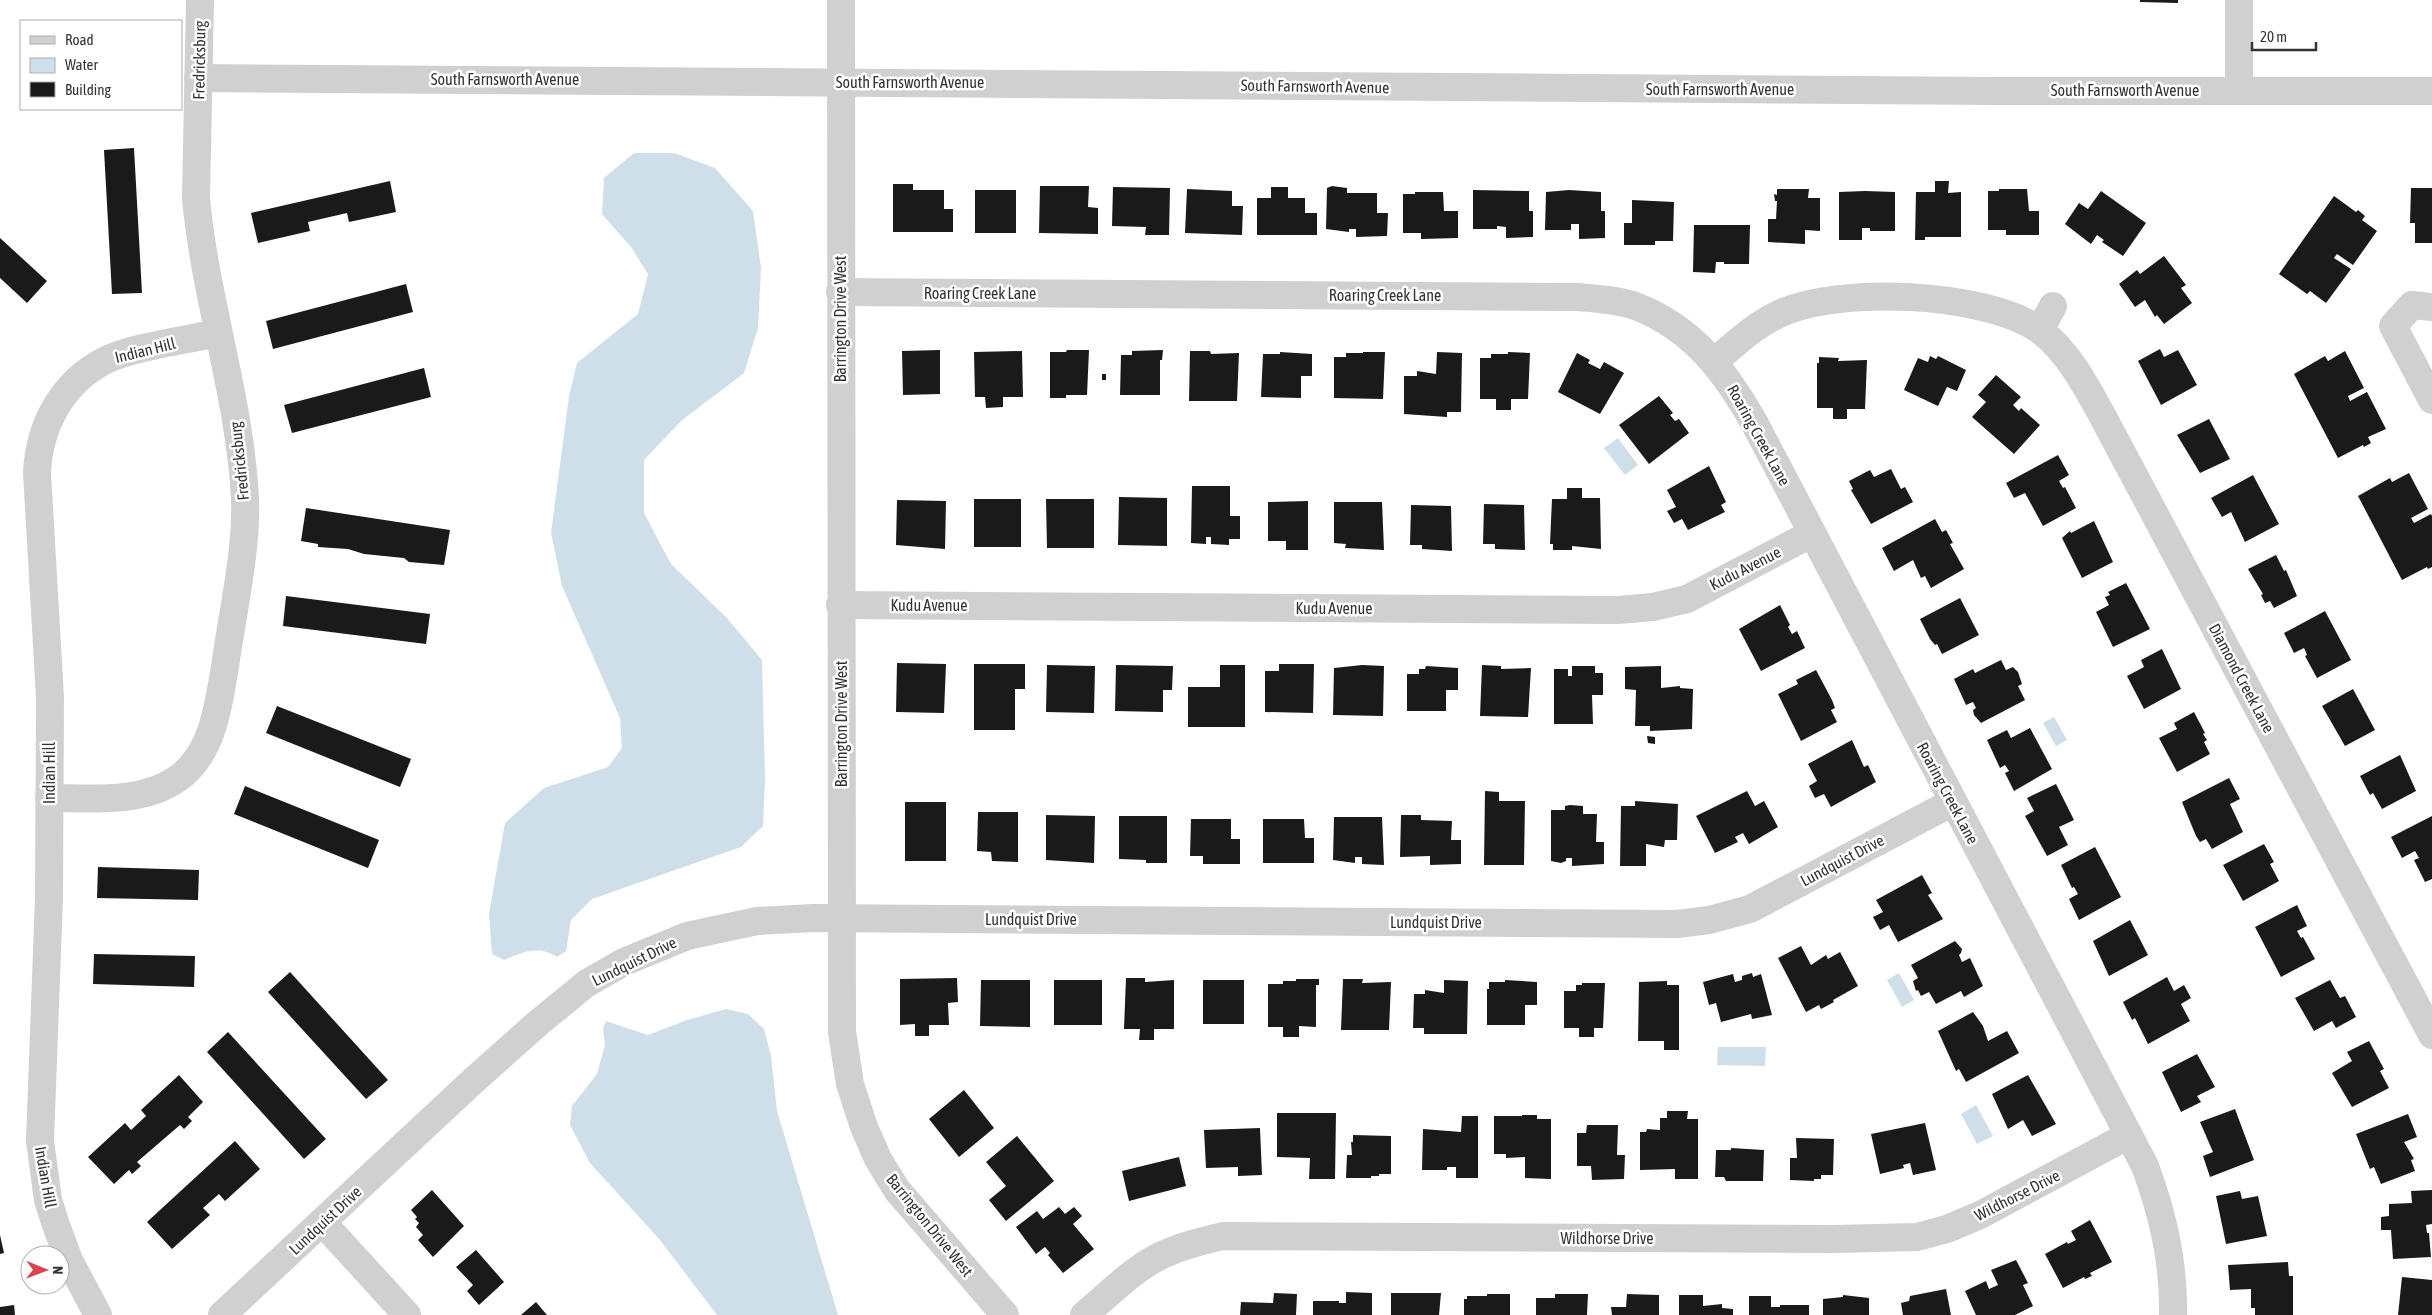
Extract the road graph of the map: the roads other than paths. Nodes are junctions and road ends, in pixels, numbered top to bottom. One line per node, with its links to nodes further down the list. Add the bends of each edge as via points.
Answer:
1 (200, 0): 4 (street, Fredricksburg)
2 (841, 0): 5 (street, Barrington Drive West)
3 (2239, 0): 6 (street)
4 (198, 78): 5 (street, South Farnsworth Avenue); 12 (street, Fredricksburg, via 196,198 205,273)
5 (840, 81): 6 (street, South Farnsworth Avenue); 8 (street, Barrington Drive West)
6 (2239, 91): 7 (street, South Farnsworth Avenue)
7 (2432, 92)
8 (840, 292): 13 (street, Roaring Creek Lane, via 1578,297 1637,307 1665,321); 16 (street, Barrington Drive West)
9 (2053, 306): 11 (street)
10 (2432, 307): 14 (street, via 2412,306 2393,326)
11 (2040, 330): 13 (street, Diamond Creek Lane, via 1991,308 1949,300 1843,297 1798,306 1778,314); 20 (street, Diamond Creek Lane, via 2071,364 2103,416)
12 (217, 333): 17 (street, Indian Hill, via 106,360 73,386 53,410 44,430 38,450 37,473 49,679); 17 (street, Fredricksburg, via 238,432 245,500 244,534 224,669 216,715 208,738 192,767 166,786 124,797)
13 (1715, 361): 15 (street, Roaring Creek Lane, via 1734,386)
14 (2432, 400)
15 (1811, 534): 16 (street, Kudu Avenue, via 1687,598 1653,607 1618,610); 18 (street, Roaring Creek Lane)
16 (840, 605): 19 (street, Barrington Drive West)
17 (49, 798): 23 (street, Indian Hill, via 40,1096 43,1173 69,1260)
18 (1953, 802): 19 (street, Lundquist Drive, via 1750,909 1685,923); 21 (street, Roaring Creek Lane)
19 (841, 918): 22 (street, Lundquist Drive, via 757,921 710,930 624,962 587,983 480,1074); 26 (street, Barrington Drive West, via 842,1032 850,1084 864,1127 878,1159 898,1190)
20 (2432, 1035)
21 (2129, 1135): 27 (street, Wildhorse Drive, via 1980,1215 1917,1237 1223,1236 1189,1244 1159,1256); 28 (street, Roaring Creek Lane, via 2145,1166 2167,1233)
22 (322, 1222): 24 (street, Lundquist Drive); 25 (street)
23 (98, 1315)
24 (222, 1315)
25 (407, 1315)
26 (1005, 1315)
27 (1084, 1315)
28 (2174, 1315)

